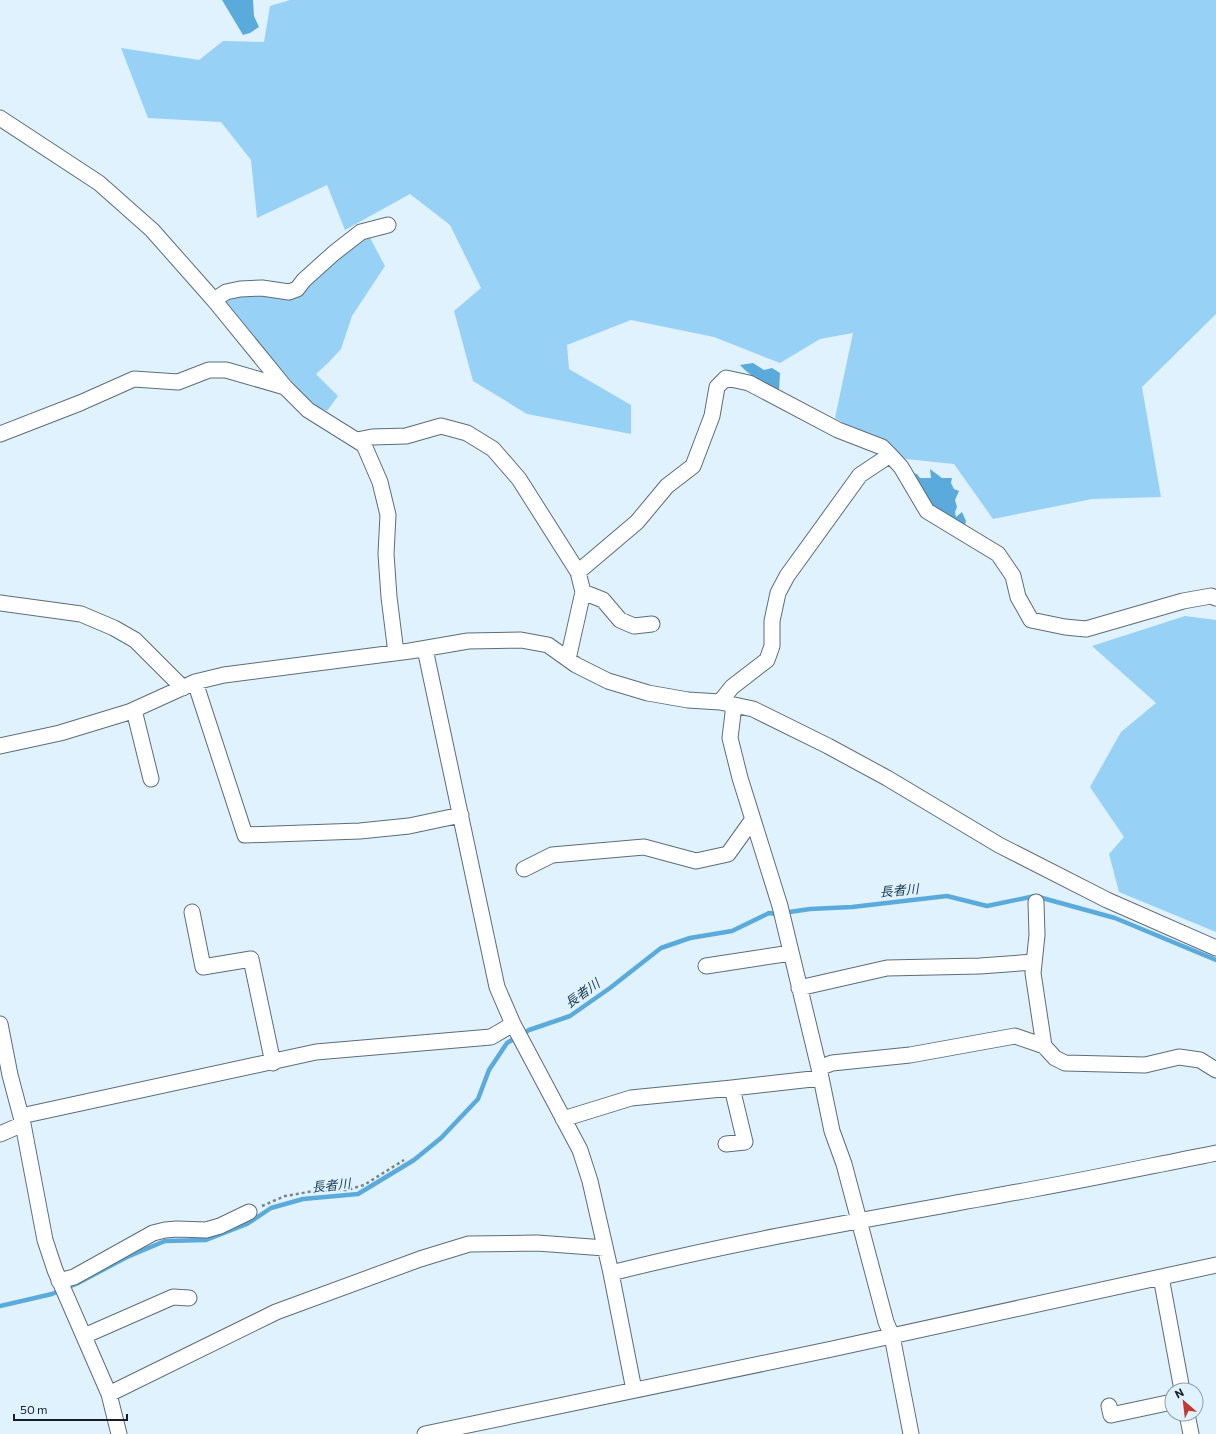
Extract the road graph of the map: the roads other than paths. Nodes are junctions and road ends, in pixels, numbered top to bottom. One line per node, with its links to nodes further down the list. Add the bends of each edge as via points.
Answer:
1 (0, 118): 3 (street, via 99,183 152,230)
2 (388, 225): 3 (street, via 361,232 334,253 297,289 289,292 262,288 240,289 226,292)
3 (214, 300): 4 (street)
4 (286, 387): 5 (street, via 226,370 209,370 178,382 134,379); 6 (street, via 308,410)
5 (0, 434)
6 (357, 440): 8 (street, via 406,436 441,426 467,433 493,449 519,479); 14 (street, via 364,445 380,482 388,515 386,554)
7 (890, 455): 8 (street, via 882,447 838,430 749,383 726,378 718,387 712,416 693,466 667,486 637,522); 10 (street, via 902,467 927,511 998,554 1013,576 1018,596 1031,620 1086,629 1183,601 1211,596); 17 (street, via 860,475 788,576 778,593 772,621 772,646 767,660 732,687)
8 (578, 572): 9 (street)
9 (583, 592): 12 (street, via 603,600 620,620 634,626); 15 (street)
10 (1216, 598)
11 (0, 603): 16 (street, via 81,614 114,628 135,640)
12 (652, 624)
13 (425, 649): 14 (street); 15 (street, via 468,641 522,640 548,646); 21 (street)
14 (396, 653): 16 (street, via 224,675)
15 (568, 659): 17 (street, via 608,681 648,693)
16 (189, 685): 18 (street); 21 (street, via 245,836 360,831 409,826)
17 (727, 703): 22 (street, via 730,738); 26 (street, via 753,709 828,746 999,845 1107,900)
18 (134, 710): 19 (street, via 60,733); 20 (street)
19 (0, 746)
20 (151, 779)
21 (461, 815): 32 (street, via 497,987)
22 (753, 819): 23 (street, via 728,854 696,860 644,848 612,850 552,855); 27 (street)
23 (524, 869)
24 (1036, 902): 28 (street, via 1037,935)
25 (192, 912): 34 (street, via 203,967 252,959)
26 (1216, 948)
27 (791, 954): 29 (street); 30 (street)
28 (1034, 962): 30 (street, via 887,968); 33 (street, via 1033,973)
29 (706, 966)
30 (799, 988): 36 (street)
31 (0, 1024): 39 (street)
32 (514, 1026): 34 (street, via 491,1037 316,1052); 38 (street)
33 (1044, 1046): 35 (street, via 1055,1058 1065,1063 1145,1065 1179,1057 1200,1060); 36 (street, via 1015,1036 910,1055 832,1063)
34 (273, 1063): 39 (street)
35 (1216, 1070)
36 (820, 1073): 37 (street); 44 (street, via 832,1131 844,1164)
37 (732, 1088): 38 (street, via 632,1098); 41 (street, via 745,1142)
38 (563, 1119): 45 (street, via 580,1150 590,1181)
39 (22, 1120): 40 (street); 49 (street, via 45,1240)
40 (0, 1134)
41 (726, 1144)
42 (1216, 1153): 44 (street)
43 (249, 1212): 49 (street, via 206,1230 176,1229 154,1233 74,1277)
44 (859, 1221): 47 (street); 52 (street)
45 (605, 1248): 47 (street); 55 (street, via 537,1243 469,1244 276,1312)
46 (1216, 1265): 48 (street)
47 (611, 1273): 54 (street)
48 (1161, 1277): 52 (street); 53 (street)
49 (62, 1288): 51 (street)
50 (189, 1298): 51 (street, via 173,1296)
51 (84, 1336): 55 (street)
52 (892, 1336): 54 (street); 61 (street)
53 (1181, 1382)
54 (634, 1390): 60 (street)
55 (109, 1394): 59 (street)
56 (1164, 1404): 57 (street, via 1111,1415)
57 (1109, 1406)
58 (1189, 1422): 62 (street)
59 (119, 1434)
60 (425, 1434)
61 (911, 1434)
62 (1191, 1434)

